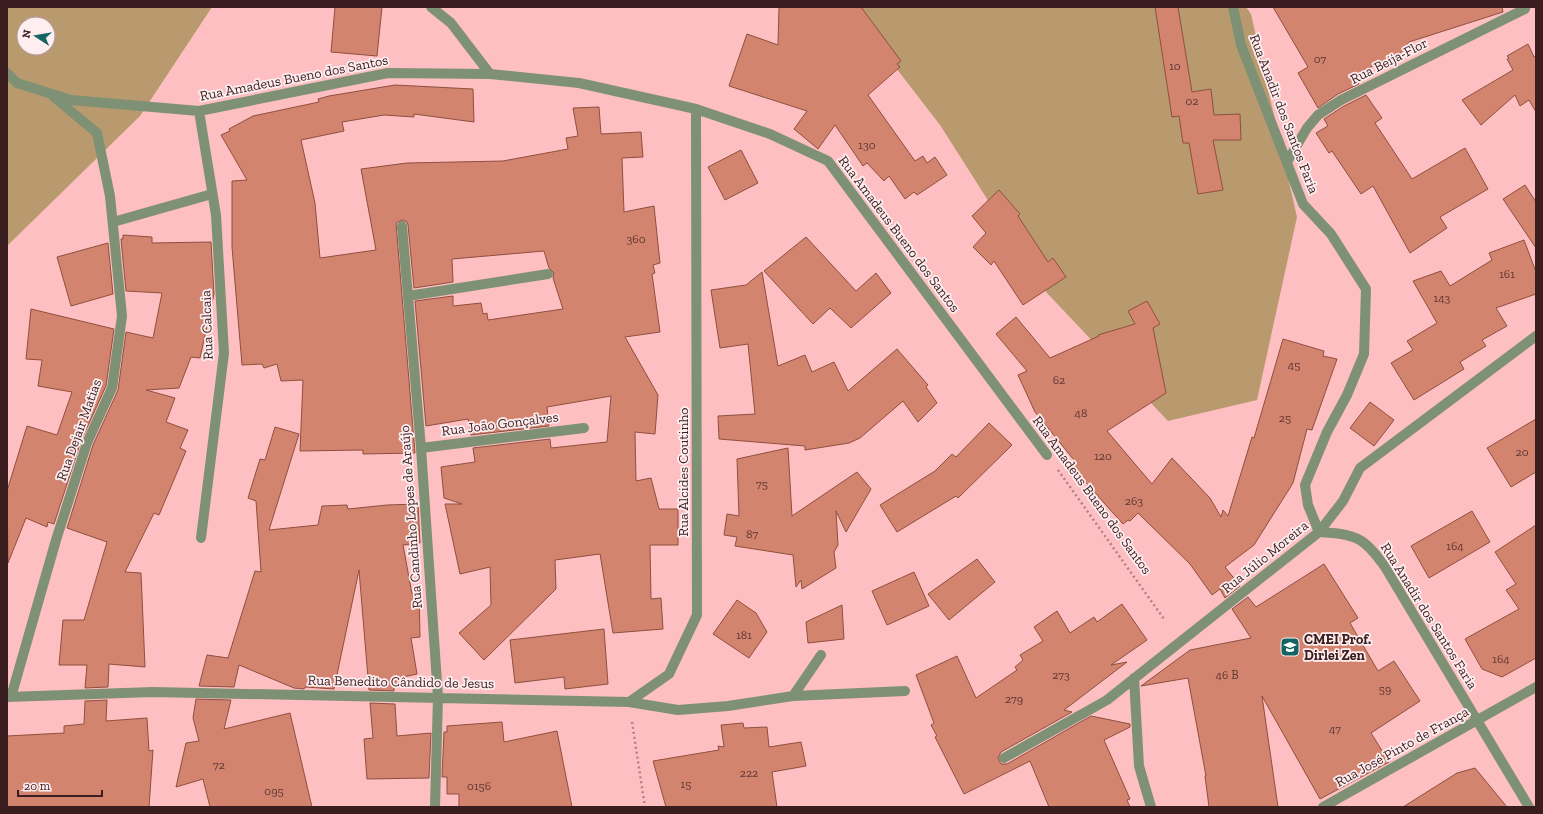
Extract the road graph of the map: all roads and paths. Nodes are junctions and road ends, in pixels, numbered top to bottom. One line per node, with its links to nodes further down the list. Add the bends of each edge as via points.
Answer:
1 (430, 7): 5 (street, via 451,23)
2 (1233, 7): 9 (street, Rua Anadir dos Santos Faria, via 1241,45)
3 (1525, 9): 9 (street, Rua Beija-Flor, via 1335,104 1318,115 1307,128)
4 (7, 73): 6 (street, Rua Amadeus Bueno dos Santos, via 17,83)
5 (490, 74): 7 (street, Rua Amadeus Bueno dos Santos, via 579,83); 8 (street, Rua Amadeus Bueno dos Santos, via 388,72)
6 (50, 93): 8 (street, Rua Amadeus Bueno dos Santos, via 71,100); 11 (street, Rua Dejair Matias, via 97,133)
7 (696, 109): 18 (street, Rua Amadeus Bueno dos Santos, via 770,134 828,161); 29 (street, Rua Alcides Coutinho, via 697,615 669,674)
8 (199, 111): 10 (street, Rua Calcaia)
9 (1287, 162): 19 (street, Rua Anadir dos Santos Faria, via 1303,204 1331,234 1366,289 1364,354 1305,485 1308,505)
10 (212, 194): 11 (street); 20 (street, Rua Calcaia, via 216,215 224,353)
11 (113, 222): 27 (street, Rua Dejair Matias, via 122,316 112,388 87,443)
12 (402, 226): 14 (street, Rua Candinho Lopes de Araújo)
13 (548, 274): 14 (street)
14 (408, 296): 17 (street, Rua Candinho Lopes de Araújo)
15 (1536, 336): 19 (street, Rua Júlio Moreira, via 1360,468 1343,501)
16 (584, 428): 17 (street, Rua João Gonçalves)
17 (421, 448): 28 (street, Rua Candinho Lopes de Araújo)
18 (1047, 455): 21 (path, Rua Amadeus Bueno dos Santos)
19 (1319, 532): 23 (street, Rua Júlio Moreira); 30 (street, Rua Anadir dos Santos Faria, via 1346,534 1372,548)
20 (201, 538)
21 (1164, 619)
22 (821, 655): 26 (street)
23 (1134, 678): 31 (street, Rua Júlio Moreira, via 1107,700); 34 (street, via 1139,766)
24 (1536, 687): 30 (street, Rua José Pinto de França)
25 (904, 691): 26 (street, Rua Benedito Cândido de Jesus)
26 (794, 696): 29 (street, Rua Benedito Cândido de Jesus, via 728,706 678,710)
27 (9, 697): 28 (street, Rua Benedito Cândido de Jesus, via 153,692)
28 (438, 697): 29 (street, Rua Benedito Cândido de Jesus); 32 (street, Rua Candinho Lopes de Araújo)
29 (629, 702): 33 (path)
30 (1478, 720): 35 (street, Rua José Pinto de França); 36 (street, Rua Anadir dos Santos Faria)
31 (1004, 758)
32 (435, 807)
33 (645, 807)
34 (1151, 807)
35 (1323, 807)
36 (1529, 807)

